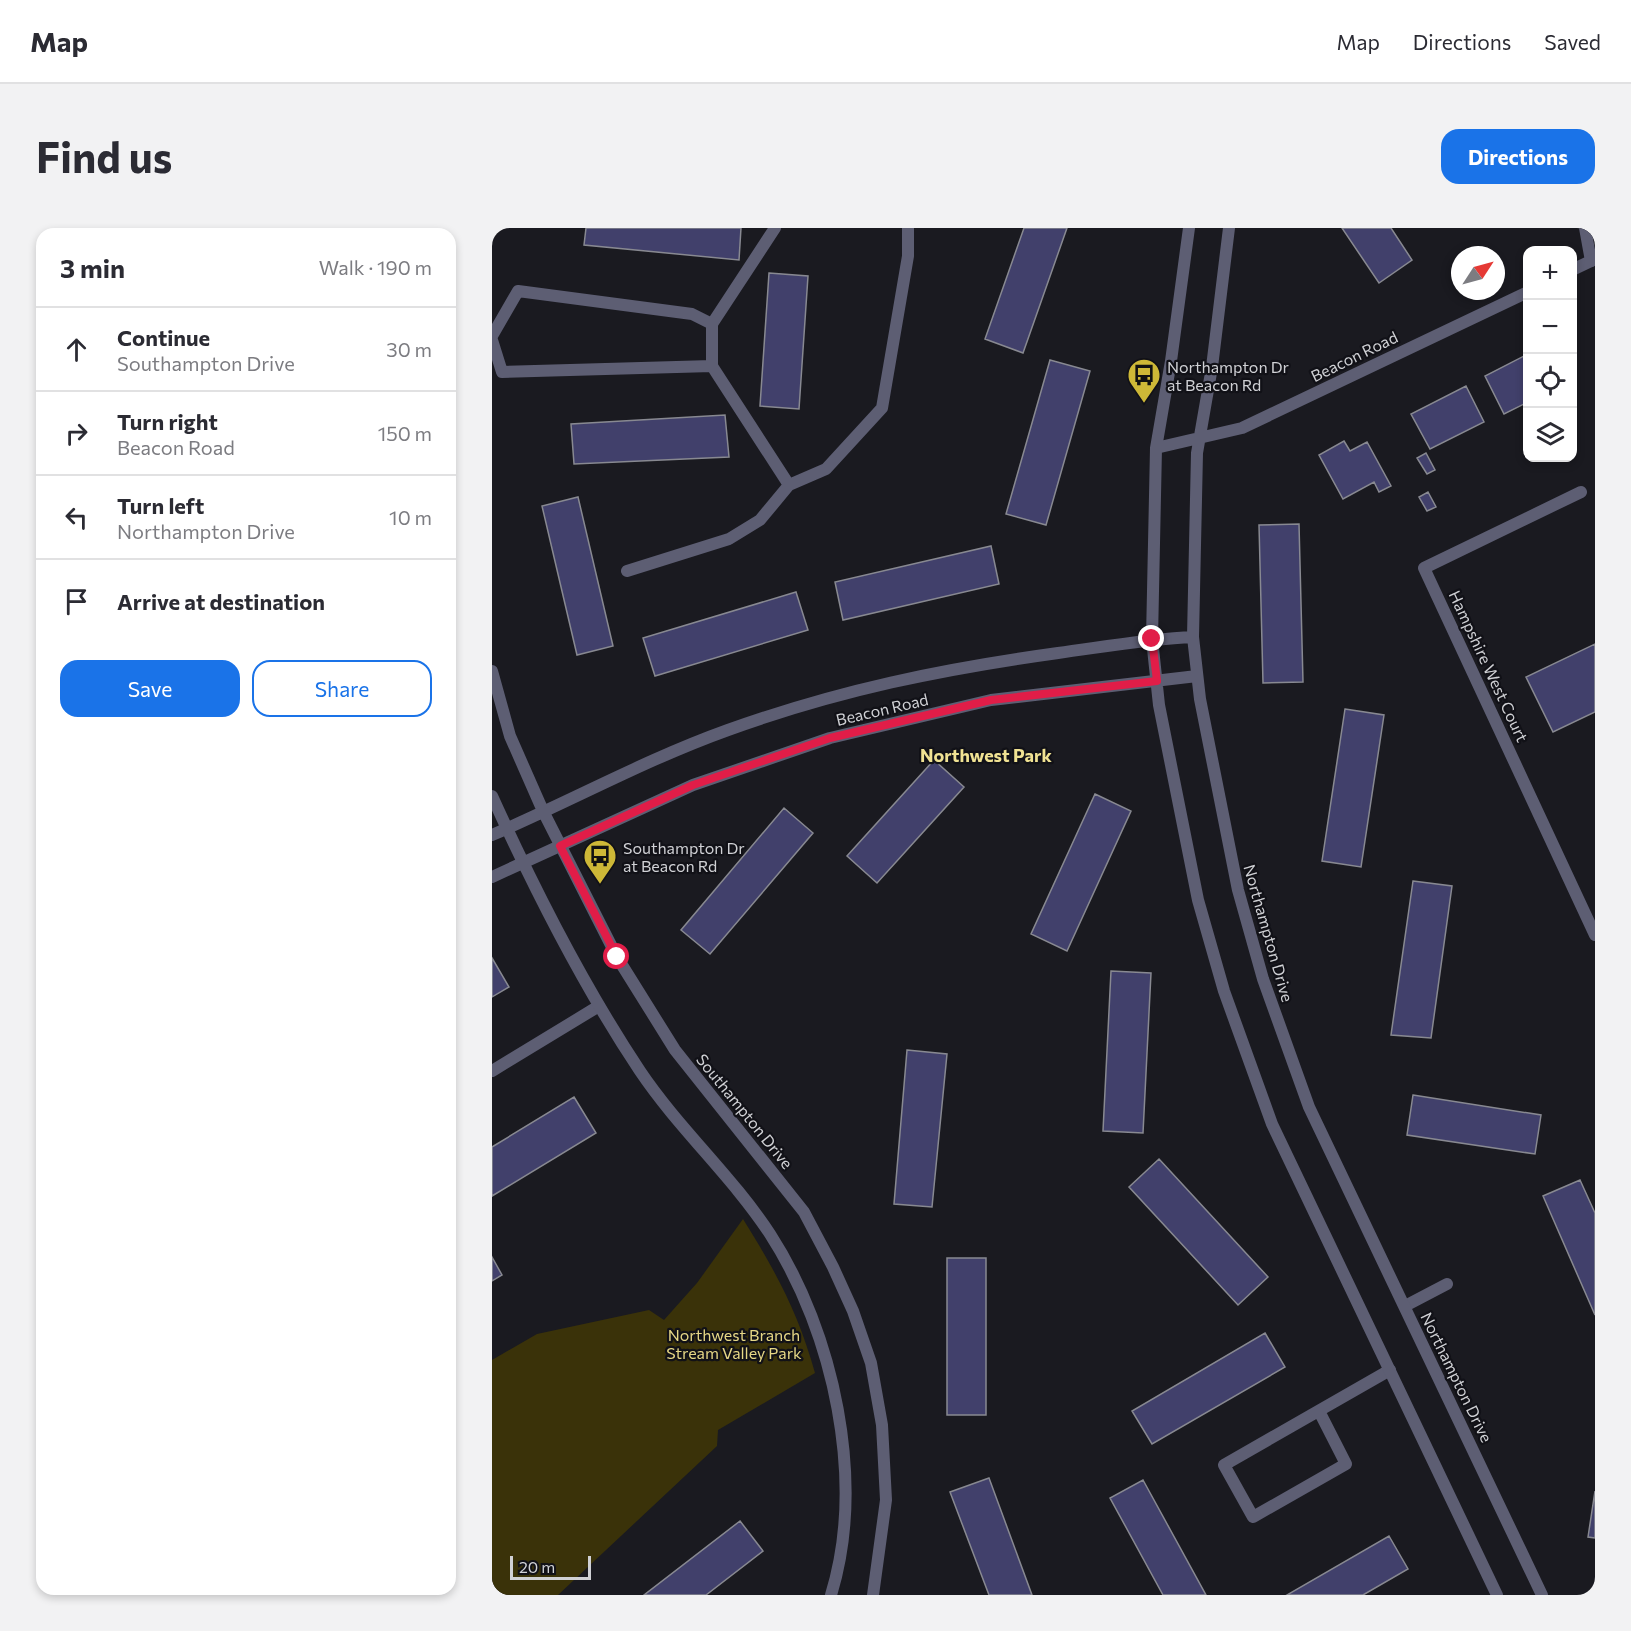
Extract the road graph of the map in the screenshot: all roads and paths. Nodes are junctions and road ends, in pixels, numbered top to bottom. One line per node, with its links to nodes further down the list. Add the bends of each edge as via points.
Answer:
1 (775, 228): 9 (street)
2 (908, 228): 14 (street, via 908,256 882,408 826,468)
3 (1189, 228): 13 (street)
4 (1229, 228): 12 (street, Northampton Drive)
5 (1585, 228): 6 (street)
6 (1593, 260): 7 (street)
7 (1577, 268)
8 (1523, 294): 12 (street, Beacon Road, via 1242,428)
9 (712, 324): 10 (street, via 692,314 518,291); 11 (street)
10 (492, 338): 11 (street, via 502,372)
11 (712, 366): 14 (street)
12 (1200, 438): 13 (street, Beacon Road); 17 (street, Northampton Drive)
13 (1156, 448): 18 (street)
14 (789, 484): 16 (street, via 760,520 729,539)
15 (1581, 492): 29 (street, Hampshire West Court, via 1424,568)
16 (627, 571)
17 (1193, 637): 18 (street, Beacon Road); 20 (street, Northampton Drive)
18 (1152, 639): 21 (street); 23 (street, Beacon Road, via 930,672 855,689 727,730)
19 (492, 671): 23 (street, Southampton Drive, via 510,736)
20 (1197, 676): 21 (street, Beacon Road); 33 (street, Northampton Drive, via 1215,785 1263,979 1309,1107)
21 (1157, 681): 26 (street, Beacon Road, via 991,700 830,738 693,785); 34 (street, via 1198,900 1228,1002 1272,1124)
22 (492, 796): 24 (street)
23 (543, 811): 24 (street, Beacon Road); 26 (street, Southampton Drive)
24 (507, 828): 25 (street, Beacon Road); 27 (street)
25 (492, 835)
26 (560, 846): 27 (street, Beacon Road); 37 (street, Southampton Drive, via 617,957 675,1050 804,1212 853,1311 871,1363 882,1425 886,1500)
27 (523, 864): 28 (street, Beacon Road); 30 (street)
28 (492, 877)
29 (1595, 935)
30 (599, 1006): 31 (street); 36 (street, via 641,1073 770,1234 815,1326 831,1373 841,1430 845,1499 837,1575)
31 (492, 1071)
32 (1447, 1284): 33 (street)
33 (1405, 1306): 39 (street, Northampton Drive)
34 (1390, 1370): 35 (street); 38 (street)
35 (1319, 1411): 35 (street, via 1224,1465 1252,1516 1346,1464)
36 (831, 1595)
37 (873, 1595)
38 (1497, 1595)
39 (1542, 1595)

